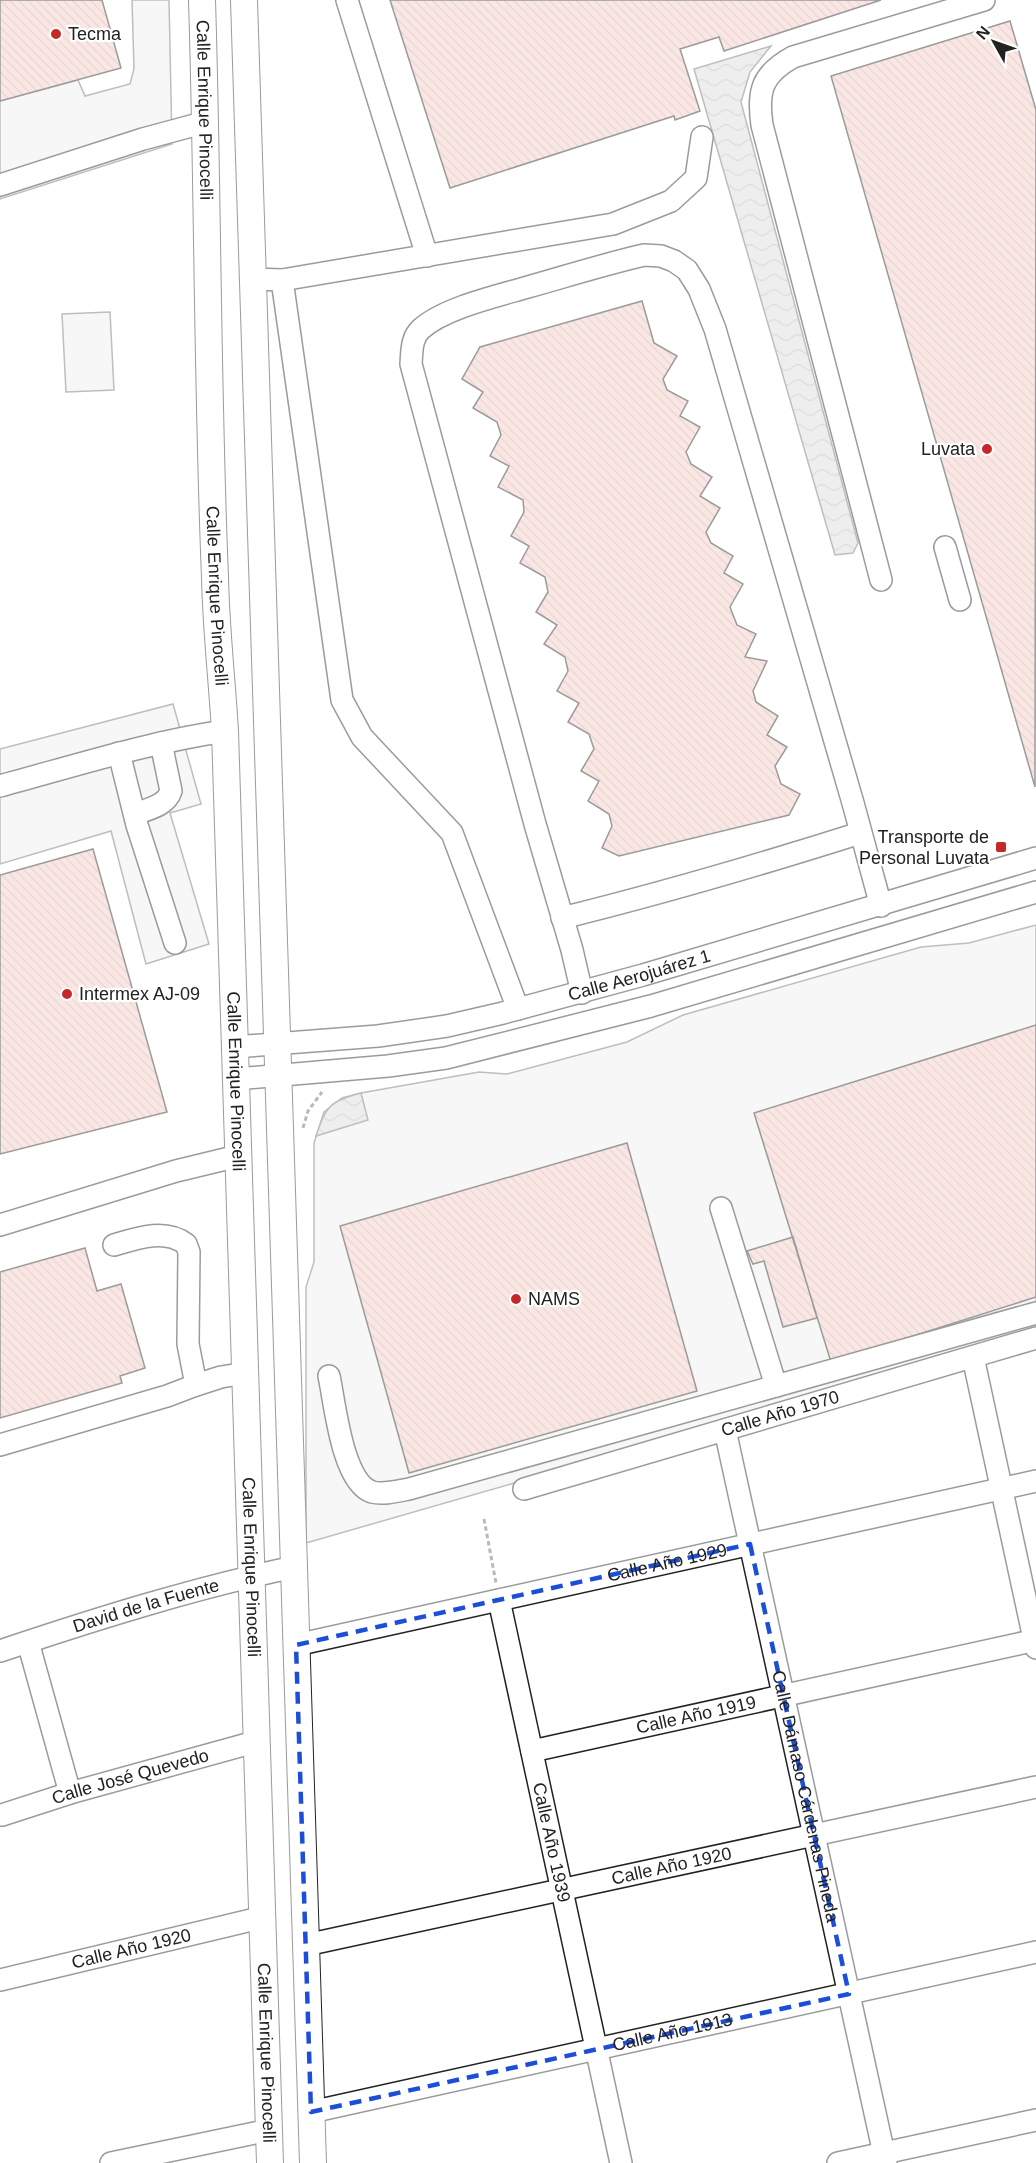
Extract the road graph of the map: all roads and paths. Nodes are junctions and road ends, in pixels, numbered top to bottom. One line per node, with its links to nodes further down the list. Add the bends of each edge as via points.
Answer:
1 (202, 0): 5 (main road, Calle Enrique Pinocelli)
2 (244, 0): 9 (main road)
3 (347, 0): 8 (street)
4 (984, 0): 12 (street, via 793,57 779,65 760,91 765,136)
5 (206, 122): 7 (street); 14 (main road, Calle Enrique Pinocelli, via 215,580)
6 (702, 137): 8 (street, via 696,178 671,201 613,224)
7 (0, 185)
8 (427, 256): 10 (street)
9 (253, 279): 10 (street); 27 (main road)
10 (282, 280): 26 (street, via 342,700 362,737 452,833)
11 (945, 547): 13 (street)
12 (881, 580)
13 (960, 600)
14 (225, 731): 15 (street); 28 (main road, Calle Enrique Pinocelli)
15 (161, 743): 16 (street); 18 (street, via 169,798)
16 (119, 753): 17 (street); 18 (street)
17 (0, 786)
18 (135, 814): 24 (street)
19 (861, 833): 22 (street); 23 (street, via 649,897); 23 (street, via 731,382 699,289 687,270 661,256 644,255 612,263 446,315 420,330 412,348 411,364 421,404)
20 (1036, 858): 22 (street, Calle Aerojuárez 1)
21 (1036, 892): 29 (street, Calle Aerojuárez 1, via 651,1005 446,1058)
22 (880, 906): 25 (street, Calle Aerojuárez 1)
23 (562, 918): 25 (street)
24 (176, 943)
25 (582, 993): 26 (street, Calle Aerojuárez 1)
26 (518, 1009): 27 (street, Calle Aerojuárez 1, via 421,1031)
27 (277, 1043): 28 (street, Calle Aerojuárez 1); 29 (main road)
28 (235, 1047): 30 (main road, Calle Enrique Pinocelli)
29 (278, 1076): 30 (street, Calle Aerojuárez 1); 51 (main road)
30 (236, 1079): 33 (main road, Calle Enrique Pinocelli)
31 (328, 1088): 32 (path, via 308,1111)
32 (302, 1134)
33 (238, 1156): 35 (street); 40 (main road, Calle Enrique Pinocelli)
34 (721, 1208): 43 (street)
35 (0, 1225)
36 (114, 1245): 42 (street, via 157,1235 186,1244 188,1344)
37 (1036, 1312): 43 (street)
38 (1036, 1338): 39 (street, Calle Año 1970)
39 (972, 1357): 44 (street, Calle Año 1970); 48 (street)
40 (246, 1373): 42 (street); 52 (main road, Calle Enrique Pinocelli)
41 (329, 1376): 43 (street, via 342,1444 353,1475 372,1492 387,1493)
42 (196, 1385): 45 (street)
43 (776, 1386)
44 (725, 1430): 47 (street, Calle Año 1970); 50 (street, Calle Dámaso Cárdenas Pineda)
45 (0, 1445)
46 (1036, 1481): 48 (street, Calle Año 1929)
47 (524, 1489)
48 (1001, 1489): 50 (street, Calle Año 1929); 55 (street)
49 (484, 1520): 53 (path)
50 (750, 1544): 53 (street, Calle Año 1929); 58 (street, Calle Dámaso Cárdenas Pineda)
51 (294, 1567): 52 (street, David de la Fuente); 56 (main road)
52 (252, 1576): 54 (street, David de la Fuente); 59 (main road, Calle Enrique Pinocelli)
53 (499, 1600): 56 (street, Calle Año 1929); 60 (street, Calle Año 1939)
54 (28, 1642): 57 (street, David de la Fuente); 62 (street)
55 (1036, 1643): 58 (street, Calle Año 1919)
56 (296, 1645): 67 (main road)
57 (0, 1651)
58 (783, 1696): 60 (street, Calle Año 1919); 64 (street, Calle Dámaso Cárdenas Pineda)
59 (258, 1741): 62 (street, Calle José Quevedo); 66 (main road, Calle Enrique Pinocelli)
60 (531, 1751): 65 (street, Calle Año 1939)
61 (1036, 1787): 64 (street, Calle Año 1920)
62 (70, 1792): 63 (street, Calle José Quevedo)
63 (2, 1815)
64 (814, 1835): 65 (street, Calle Año 1920); 70 (street, Calle Dámaso Cárdenas Pineda)
65 (562, 1890): 67 (street, Calle Año 1920); 71 (street, Calle Año 1939)
66 (264, 1917): 69 (street, Calle Año 1920); 74 (main road, Calle Enrique Pinocelli)
67 (306, 1945): 72 (main road)
68 (1036, 1952): 70 (street, Calle Año 1913)
69 (0, 1980)
70 (849, 1994): 71 (street, Calle Año 1913); 75 (street, Calle Dámaso Cárdenas Pineda)
71 (596, 2049): 72 (street, Calle Año 1913); 79 (street, Calle Año 1939)
72 (311, 2112): 78 (main road)
73 (1036, 2120): 75 (street)
74 (269, 2130): 76 (street); 77 (main road, Calle Enrique Pinocelli)
75 (885, 2158): 80 (street)
76 (111, 2163)
77 (270, 2163)
78 (313, 2163)
79 (621, 2163)
80 (838, 2163)

